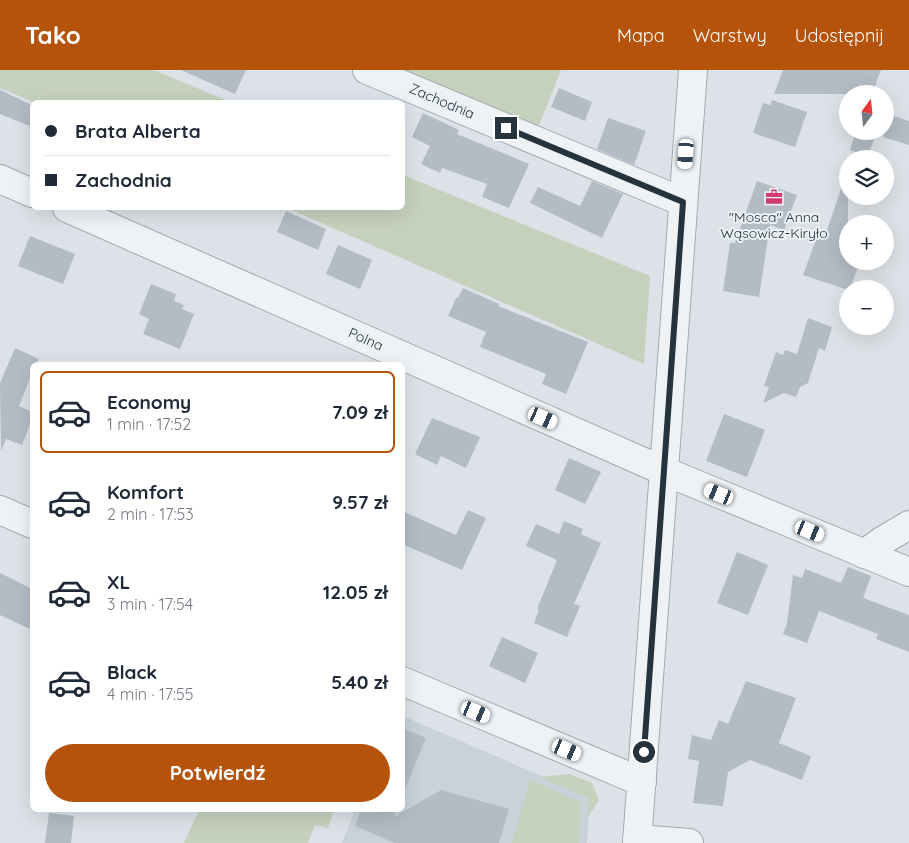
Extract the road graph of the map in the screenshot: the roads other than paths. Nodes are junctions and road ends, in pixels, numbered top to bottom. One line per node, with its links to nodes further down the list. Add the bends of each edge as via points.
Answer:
1 (367, 70): 5 (street, Zachodnia)
2 (693, 70): 5 (street)
3 (0, 179): 4 (street)
4 (30, 192)
5 (683, 202): 7 (street)
6 (72, 210): 7 (street, Polna)
7 (664, 471): 11 (street, Polna); 14 (street)
8 (0, 510): 9 (street)
9 (30, 523)
10 (909, 525): 11 (street)
11 (864, 554): 12 (street, Polna)
12 (909, 572)
13 (405, 682): 14 (street)
14 (642, 782): 15 (street)
15 (637, 841): 16 (street)
16 (690, 843)

